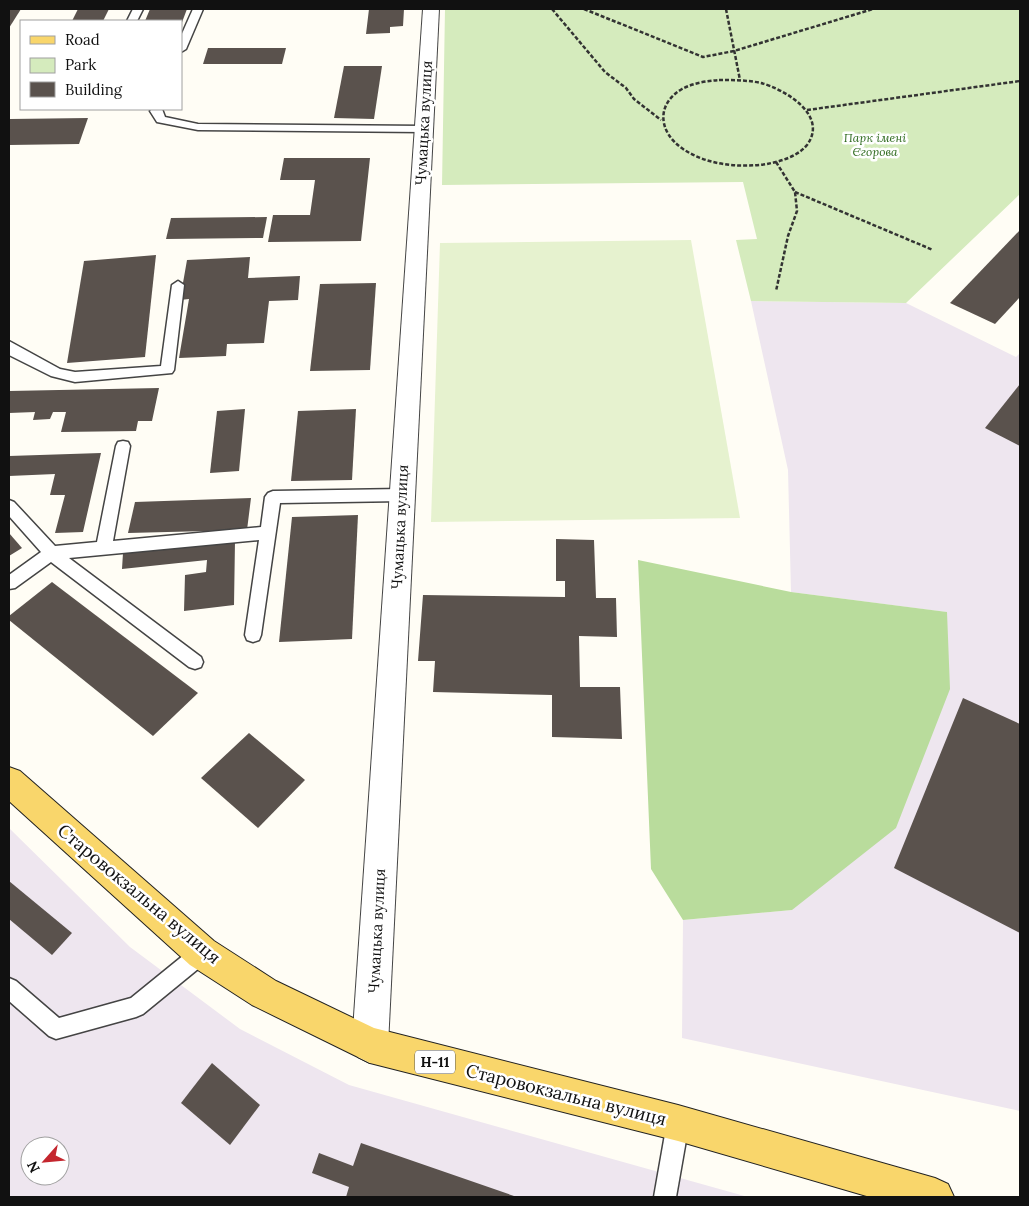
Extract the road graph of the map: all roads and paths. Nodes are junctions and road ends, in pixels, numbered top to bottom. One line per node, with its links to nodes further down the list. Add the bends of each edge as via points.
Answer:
1 (198, 9): 7 (lane)
2 (431, 9): 14 (street, Чумацька вулиця)
3 (552, 9): 13 (path, via 605,72)
4 (584, 9): 8 (path, via 703,56)
5 (726, 9): 8 (path)
6 (872, 9): 8 (path)
7 (182, 47)
8 (734, 51): 9 (path)
9 (740, 80): 12 (path, via 779,90); 13 (path, via 700,82 683,88 670,97 663,108)
10 (1020, 81): 12 (path)
11 (156, 110): 14 (lane, via 161,120 198,127)
12 (807, 110): 15 (path, via 813,122 813,134 806,146)
13 (661, 120): 15 (path, via 665,132 691,154 733,165 756,166)
14 (424, 129): 22 (street, Чумацька вулиця)
15 (776, 162): 16 (path)
16 (794, 192): 17 (path); 19 (path, via 797,211)
17 (933, 250)
18 (178, 286): 20 (lane, via 167,370 75,376 56,373 13,352)
19 (776, 291)
20 (9, 346)
21 (123, 446): 25 (lane)
22 (402, 495): 24 (lane, via 273,497); 33 (street, Чумацька вулиця)
23 (9, 506): 26 (lane)
24 (267, 533): 25 (lane); 28 (lane)
25 (104, 548): 26 (lane)
26 (51, 553): 27 (lane); 29 (lane)
27 (9, 583)
28 (253, 635)
29 (195, 662)
30 (9, 782): 31 (main road, Старовокзальна вулиця / Н-11)
31 (202, 952): 32 (lane, via 136,1007 56,1028); 33 (main road, Старовокзальна вулиця / Н-11, via 264,993)
32 (9, 988)
33 (370, 1045): 34 (main road, Старовокзальна вулиця / Н-11)
34 (678, 1123): 35 (lane); 36 (main road, Старовокзальна вулиця / Н-11)
35 (665, 1197)
36 (935, 1197)

